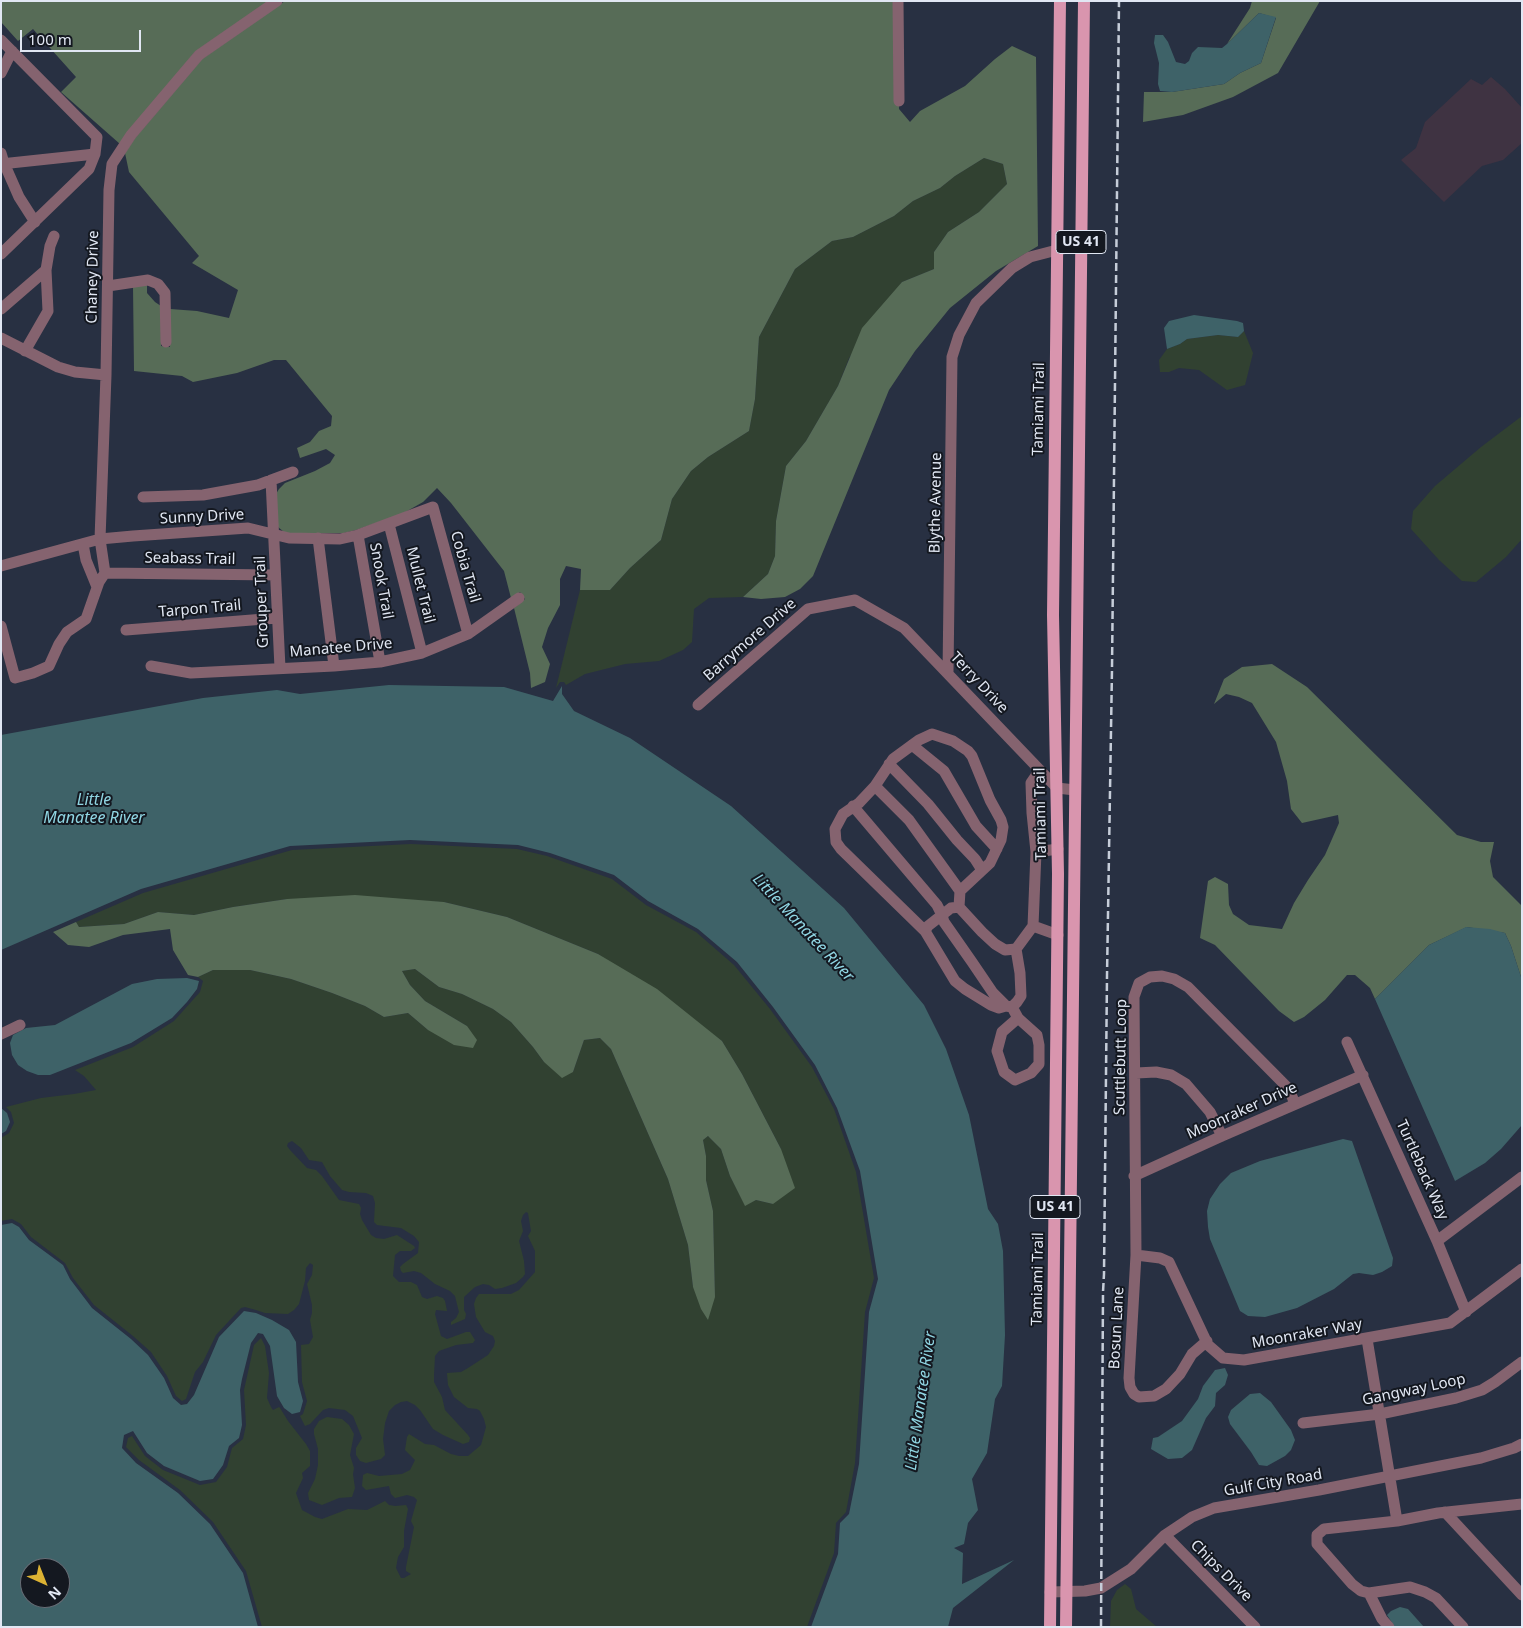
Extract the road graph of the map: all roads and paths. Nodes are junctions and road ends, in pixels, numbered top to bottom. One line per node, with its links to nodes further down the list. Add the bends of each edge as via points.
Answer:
1 (277, 1): 17 (street, Chaney Drive, via 199,55 131,135 112,164)
2 (898, 1): 8 (street)
3 (1060, 1): 14 (main road, Tamiami Trail / US 41)
4 (1084, 1): 13 (main road, Tamiami Trail / US 41)
5 (1, 40): 6 (street)
6 (12, 51): 7 (street); 9 (street, via 97,137)
7 (1, 74)
8 (899, 101)
9 (95, 154): 10 (street); 11 (street, via 89,169)
10 (2, 160): 11 (street)
11 (35, 222): 15 (street)
12 (54, 236): 16 (street)
13 (1081, 245): 14 (street); 55 (main road, Tamiami Trail / US 41)
14 (1057, 250): 48 (street, Blythe Avenue, via 1030,257 1012,268 976,302 952,357); 54 (main road, Tamiami Trail / US 41, via 1053,615)
15 (1, 254)
16 (46, 270): 18 (street); 21 (street, via 48,311)
17 (108, 286): 20 (street, via 148,280 158,284 165,293); 22 (street, Chaney Drive)
18 (1, 309)
19 (1, 338): 21 (street)
20 (166, 342)
21 (25, 350): 22 (street, via 58,367)
22 (106, 375): 31 (street, Chaney Drive)
23 (293, 472): 24 (street)
24 (271, 480): 25 (street, via 203,495); 28 (street, Grouper Trail)
25 (143, 498)
26 (432, 507): 27 (street, Sunny Drive); 42 (street, Cobia Trail)
27 (389, 524): 29 (street, Sunny Drive); 43 (street, Mullet Trail)
28 (274, 534): 30 (street, Sunny Drive, via 290,538); 31 (street, Sunny Drive, via 248,528); 35 (street, Grouper Trail)
29 (358, 535): 30 (street, Sunny Drive, via 340,539); 44 (street, Snook Trail)
30 (318, 538): 46 (street)
31 (100, 539): 32 (street, Sunny Drive); 34 (street, Chaney Drive)
32 (83, 544): 33 (street, Sunny Drive); 36 (street)
33 (1, 566)
34 (105, 573): 35 (street, Seabass Trail); 36 (street)
35 (275, 575): 39 (street, Grouper Trail)
36 (97, 588): 40 (street, via 86,620 67,632 49,666 33,673 15,678)
37 (519, 598): 42 (street, Manatee Drive)
38 (855, 600): 48 (street, Terry Drive, via 904,628); 49 (street, Barrymore Drive, via 808,609)
39 (276, 618): 41 (street, Tarpon Trail); 47 (street, Grouper Trail)
40 (1, 626)
41 (126, 630)
42 (468, 634): 43 (street, Manatee Drive)
43 (422, 653): 44 (street, Manatee Drive)
44 (380, 662): 46 (street, Manatee Drive)
45 (151, 666): 47 (street, Manatee Drive, via 191,673)
46 (334, 666): 47 (street, Manatee Drive)
47 (280, 668)
48 (948, 673): 52 (street, Terry Drive)
49 (698, 705)
50 (912, 745): 51 (street); 57 (street, via 944,771 976,826); 57 (street, via 932,734 953,741 968,751 1002,820)
51 (889, 764): 53 (street); 60 (street, via 928,804)
52 (1040, 770): 54 (street, Terry Drive); 59 (street, via 1031,783)
53 (875, 786): 56 (street); 61 (street, via 909,820)
54 (1057, 788): 55 (street); 58 (main road, Tamiami Trail / US 41)
55 (1075, 790): 81 (main road, Tamiami Trail / US 41)
56 (853, 806): 63 (street); 65 (street, via 843,814 835,829 840,849)
57 (997, 849): 60 (street)
58 (1058, 849): 59 (street); 66 (main road, Tamiami Trail / US 41)
59 (1036, 852): 64 (street)
60 (982, 870): 61 (street)
61 (960, 891): 62 (street)
62 (959, 908): 63 (street, via 951,908); 67 (street, via 995,944 1005,950)
63 (942, 915): 65 (street); 68 (street, via 993,993)
64 (1033, 926): 66 (street); 67 (street)
65 (925, 931): 68 (street, via 955,981 965,990 999,1008)
66 (1058, 934): 80 (main road, Tamiami Trail / US 41)
67 (1016, 949): 68 (street, via 1021,996 1018,1002)
68 (1009, 1006): 69 (street)
69 (1018, 1018): 69 (street, via 1037,1035 1040,1064 1031,1073 1015,1080 1004,1072 998,1051 1002,1032)
70 (20, 1025): 71 (street)
71 (1, 1034)
72 (1347, 1042): 74 (street, Turtleback Way)
73 (1136, 1073): 75 (street, Scuttlebutt Loop, via 1134,997 1139,983 1150,977 1162,976 1188,987 1289,1090); 76 (street, via 1171,1075 1186,1084 1210,1112); 77 (street, Scuttlebutt Loop)
74 (1363, 1075): 75 (street, Moonraker Drive); 79 (street, Turtleback Way)
75 (1295, 1104): 76 (street, Moonraker Drive)
76 (1222, 1136): 77 (street, Moonraker Drive)
77 (1134, 1176): 82 (street, Scuttlebutt Loop)
78 (1522, 1177): 79 (street)
79 (1437, 1241): 84 (street, Turtleback Way)
80 (1054, 1248): 81 (street); 96 (main road, Tamiami Trail / US 41)
81 (1070, 1248): 97 (main road, Tamiami Trail / US 41)
82 (1136, 1255): 86 (street, Moonraker Way, via 1169,1262); 86 (street, Bosun Lane, via 1129,1378 1134,1394 1154,1396 1166,1389 1192,1354)
83 (1522, 1269): 84 (street, Moonraker Way)
84 (1466, 1312): 85 (street, Moonraker Way, via 1450,1323)
85 (1367, 1339): 86 (street, Moonraker Way, via 1244,1360 1223,1358); 88 (street)
86 (1207, 1341)
87 (1522, 1362): 88 (street, Gangway Loop, via 1482,1390)
88 (1380, 1414): 89 (street, Gangway Loop); 91 (street)
89 (1303, 1423)
90 (1522, 1444): 91 (street, Gulf City Road, via 1481,1458)
91 (1389, 1476): 94 (street); 95 (street, Gulf City Road, via 1214,1508 1192,1517)
92 (1522, 1504): 93 (street)
93 (1445, 1512): 94 (street); 99 (street)
94 (1397, 1521): 98 (street, via 1324,1529 1317,1535 1317,1544 1352,1584)
95 (1165, 1535): 97 (street, Gulf City Road, via 1131,1569 1101,1588); 102 (street, Chips Drive)
96 (1050, 1592): 97 (street, Gulf City Road); 100 (main road, Tamiami Trail / US 41)
97 (1066, 1592): 101 (main road, Tamiami Trail / US 41)
98 (1369, 1593): 103 (street); 104 (street, via 1410,1587 1425,1592 1436,1598)
99 (1522, 1595)
100 (1050, 1627)
101 (1066, 1627)
102 (1255, 1627)
103 (1389, 1627)
104 (1463, 1627)

